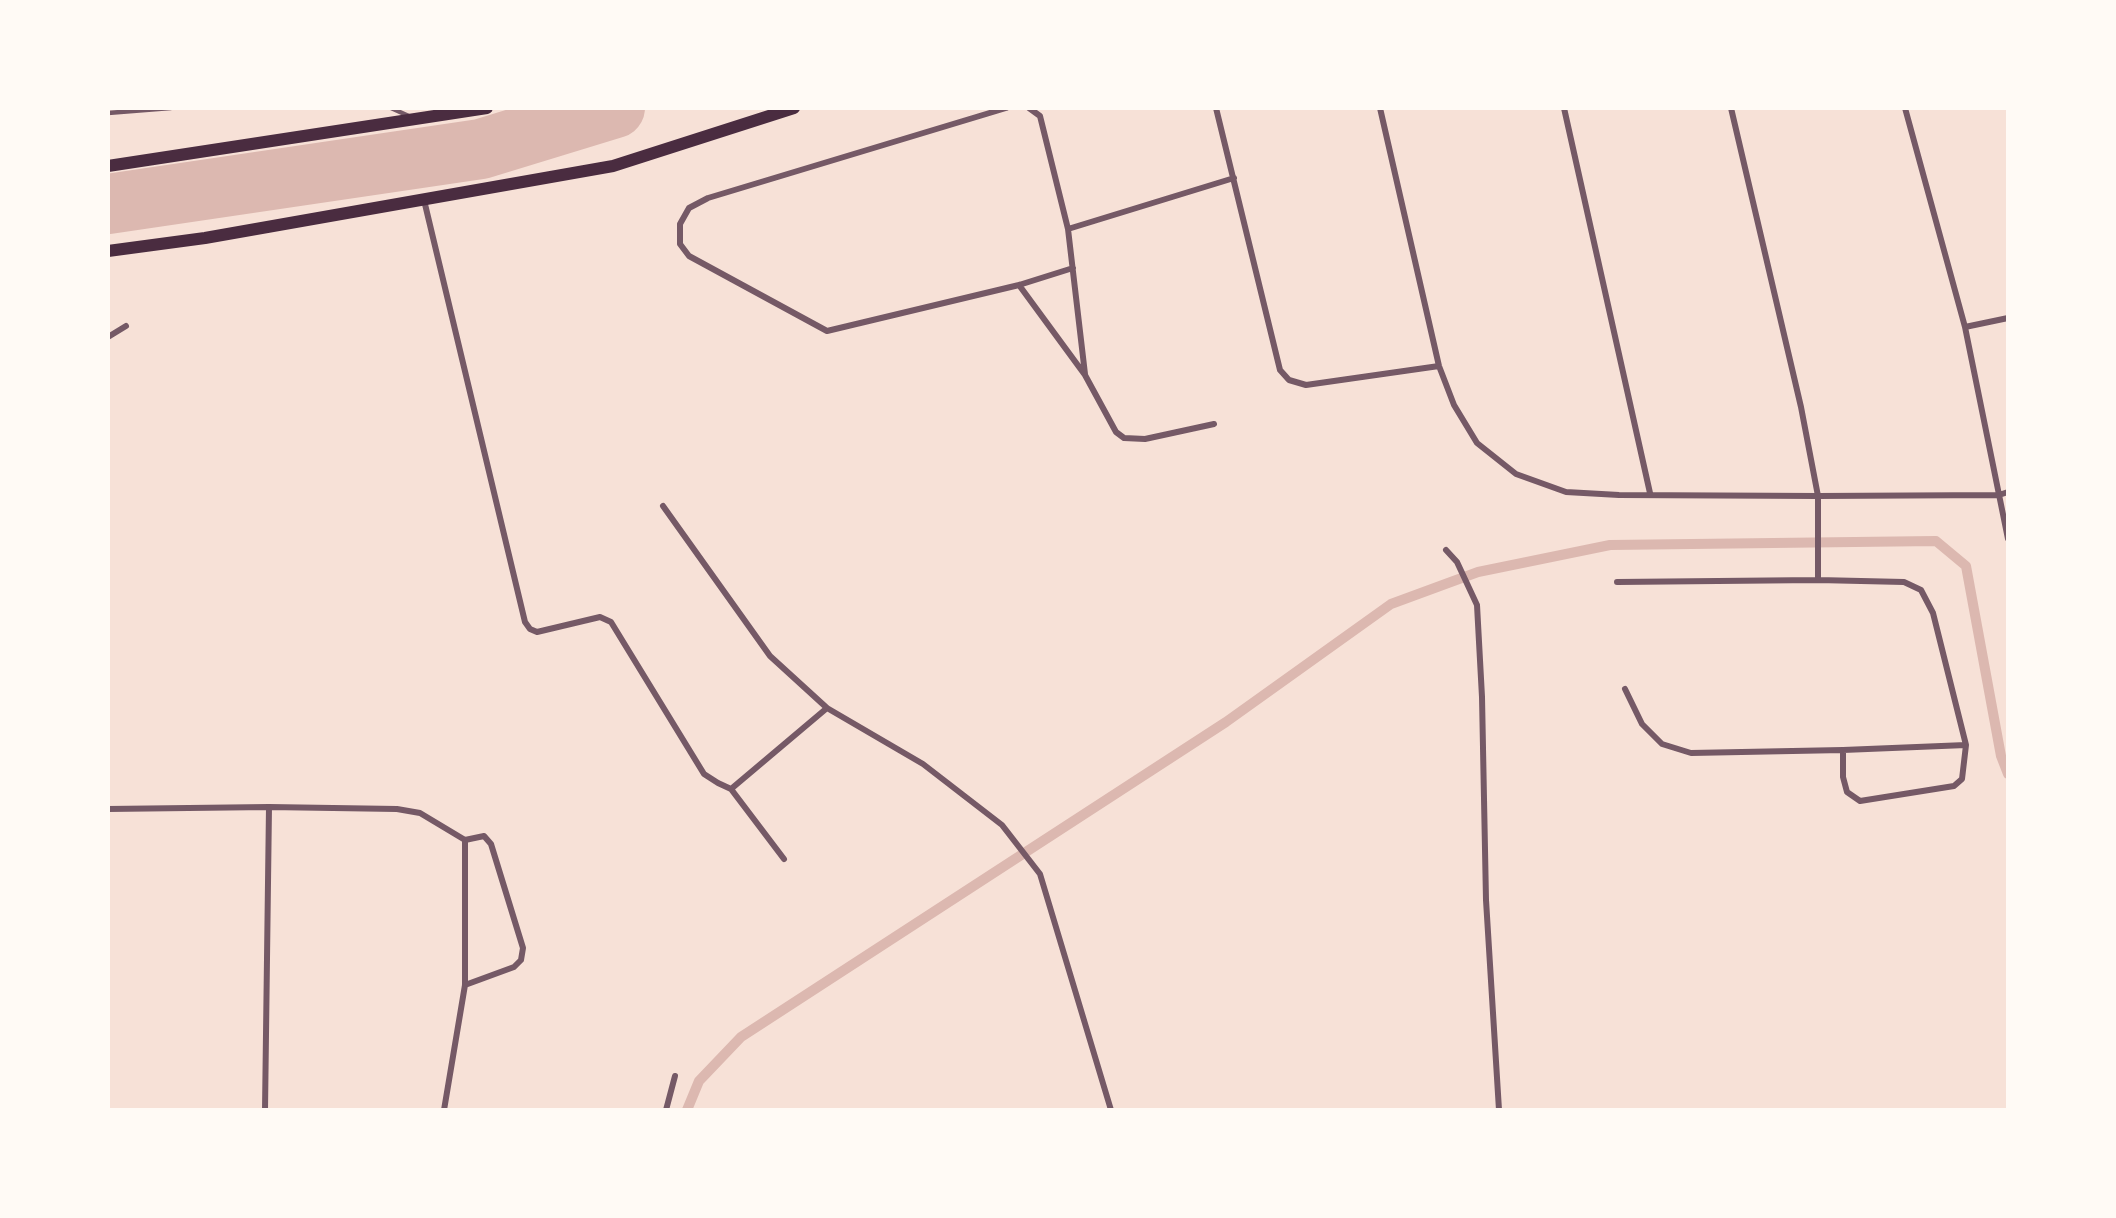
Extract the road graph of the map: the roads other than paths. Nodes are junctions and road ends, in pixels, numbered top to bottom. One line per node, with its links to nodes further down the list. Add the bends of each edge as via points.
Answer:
1 (171, 108): 12 (lane)
2 (391, 108): 13 (lane)
3 (487, 108): 13 (main road)
4 (794, 108): 16 (main road, via 613,166)
5 (1006, 108): 20 (street, via 708,198 689,208 680,224 680,244 689,256 827,331)
6 (1029, 108): 17 (street, via 1040,116)
7 (1216, 108): 15 (street)
8 (1380, 108): 25 (street)
9 (1564, 108): 29 (street)
10 (1731, 108): 31 (street)
11 (1905, 108): 23 (street)
12 (108, 113)
13 (415, 119): 14 (main road)
14 (108, 166)
15 (1234, 177): 17 (street); 25 (street, via 1280,370 1289,380 1306,385)
16 (424, 200): 18 (main road); 41 (street, via 525,622 537,632 600,618 612,622 704,774)
17 (1068, 229): 19 (street)
18 (108, 251)
19 (1073, 268): 20 (street); 26 (street)
20 (1019, 285): 26 (street)
21 (2008, 318): 23 (street)
22 (126, 326): 24 (street)
23 (1965, 327): 30 (street)
24 (108, 337)
25 (1438, 366): 29 (street, via 1454,405 1477,443 1516,474 1566,492)
26 (1085, 375): 27 (street, via 1116,432 1124,438 1145,439)
27 (1214, 424)
28 (2008, 492): 30 (street)
29 (1650, 494): 31 (street)
30 (1999, 495): 31 (street); 33 (street)
31 (1818, 496): 35 (street)
32 (663, 506): 38 (street, via 770,656)
33 (2008, 539)
34 (1446, 550): 52 (street, via 1457,562 1477,605 1486,900)
35 (1818, 580): 36 (street); 39 (street, via 1904,582 1921,590 1933,613)
36 (1617, 582)
37 (1625, 689): 40 (street, via 1642,724 1662,744 1692,753)
38 (828, 708): 41 (street); 51 (street, via 923,764 1002,825 1040,874)
39 (1966, 745): 40 (street); 40 (street, via 1962,779 1954,786 1860,801 1847,792)
40 (1843, 750)
41 (731, 789): 45 (street)
42 (269, 807): 43 (street); 44 (street, via 408,810); 48 (street)
43 (108, 809)
44 (465, 840): 46 (street); 46 (street, via 484,836 491,844 523,948 521,960 514,967)
45 (784, 859)
46 (465, 985): 49 (street)
47 (675, 1076): 50 (street)
48 (265, 1110)
49 (444, 1110)
50 (666, 1110)
51 (1112, 1110)
52 (1499, 1110)

